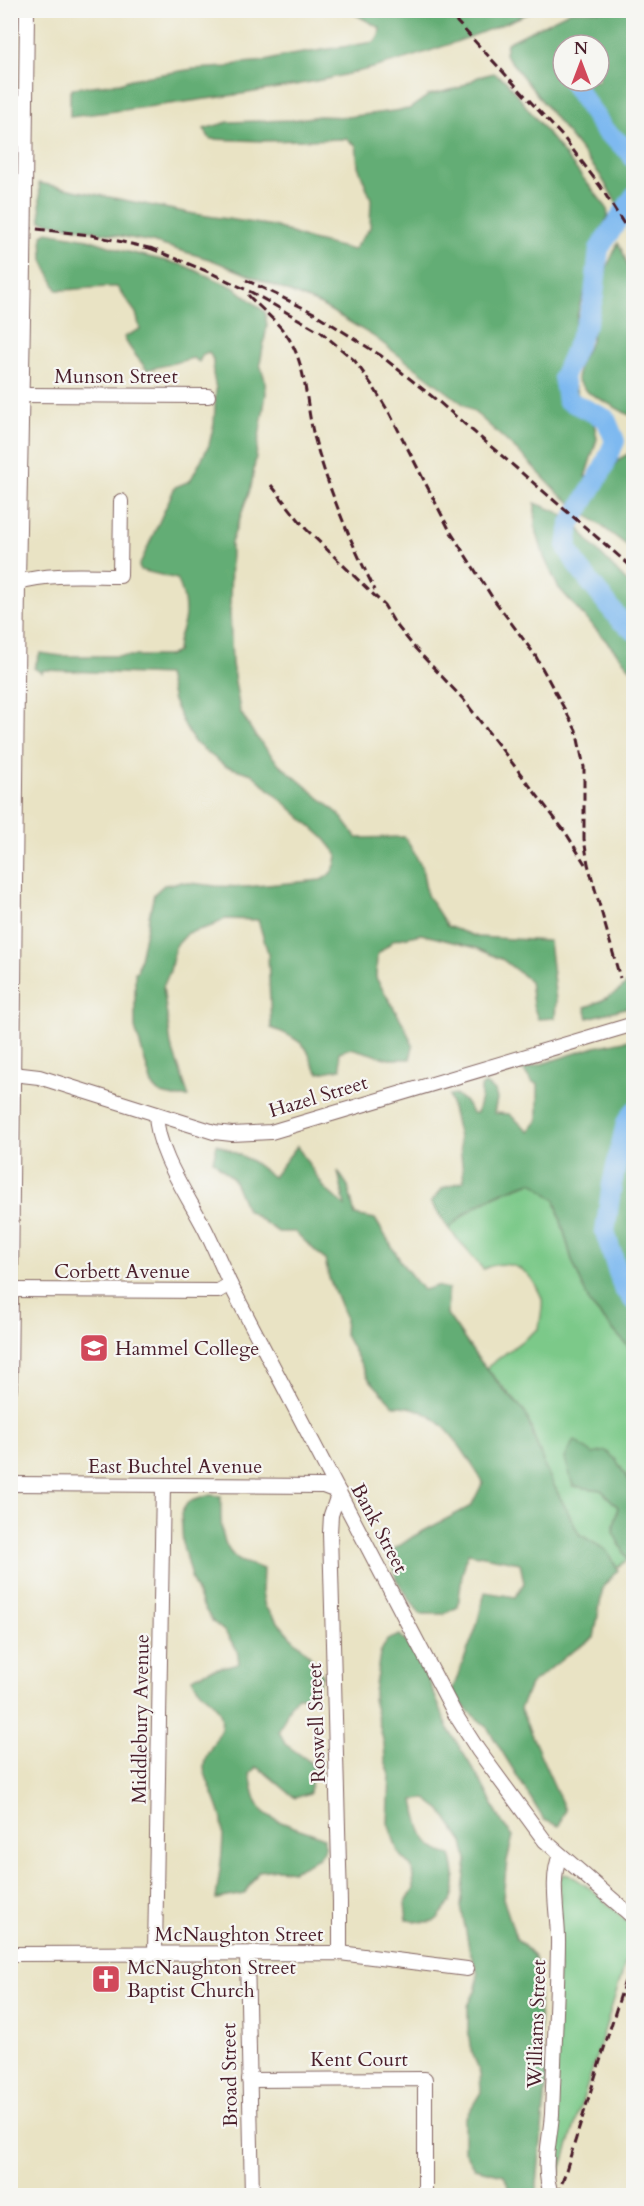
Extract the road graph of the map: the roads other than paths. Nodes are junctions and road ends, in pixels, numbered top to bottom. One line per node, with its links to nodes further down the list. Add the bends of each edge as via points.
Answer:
1 (27, 10): 2 (street, bridge, via 24,266)
2 (17, 347): 3 (street)
3 (23, 395): 4 (street, Munson Street); 6 (street)
4 (208, 396)
5 (121, 501): 6 (street, via 120,576 46,576)
6 (18, 582): 7 (street)
7 (13, 836): 9 (street)
8 (633, 1024): 11 (street, Hazel Street, via 271,1132 214,1132)
9 (12, 1032): 10 (street)
10 (13, 1074): 11 (street, Hazel Street, via 39,1077); 13 (street)
11 (156, 1114): 12 (street, Bank Street, via 156,1131 165,1154)
12 (231, 1284): 13 (street, Corbett Avenue, via 218,1291); 17 (street, Bank Street)
13 (12, 1290): 14 (street)
14 (10, 1389)
15 (10, 1484): 16 (street, East Buchtel Avenue)
16 (163, 1485): 17 (street, East Buchtel Avenue, via 322,1486); 20 (street, Middlebury Avenue)
17 (339, 1492): 18 (street, Bank Street, via 466,1732 532,1827); 21 (street, Roswell Street, via 332,1507 330,1533)
18 (560, 1855): 19 (street, Bank Street); 28 (street, Williams Street, via 555,1872 558,1964 546,2158)
19 (633, 1918)
20 (155, 1953): 22 (street, McNaughton Street); 23 (street, McNaughton Street)
21 (340, 1953): 23 (street, McNaughton Street); 24 (street, McNaughton Street)
22 (10, 1954)
23 (247, 1954): 25 (street, Broad Street)
24 (467, 1969)
25 (249, 2080): 26 (street, Broad Street); 27 (street, Kent Court, via 425,2079)
26 (252, 2196)
27 (425, 2196)
28 (552, 2196)

